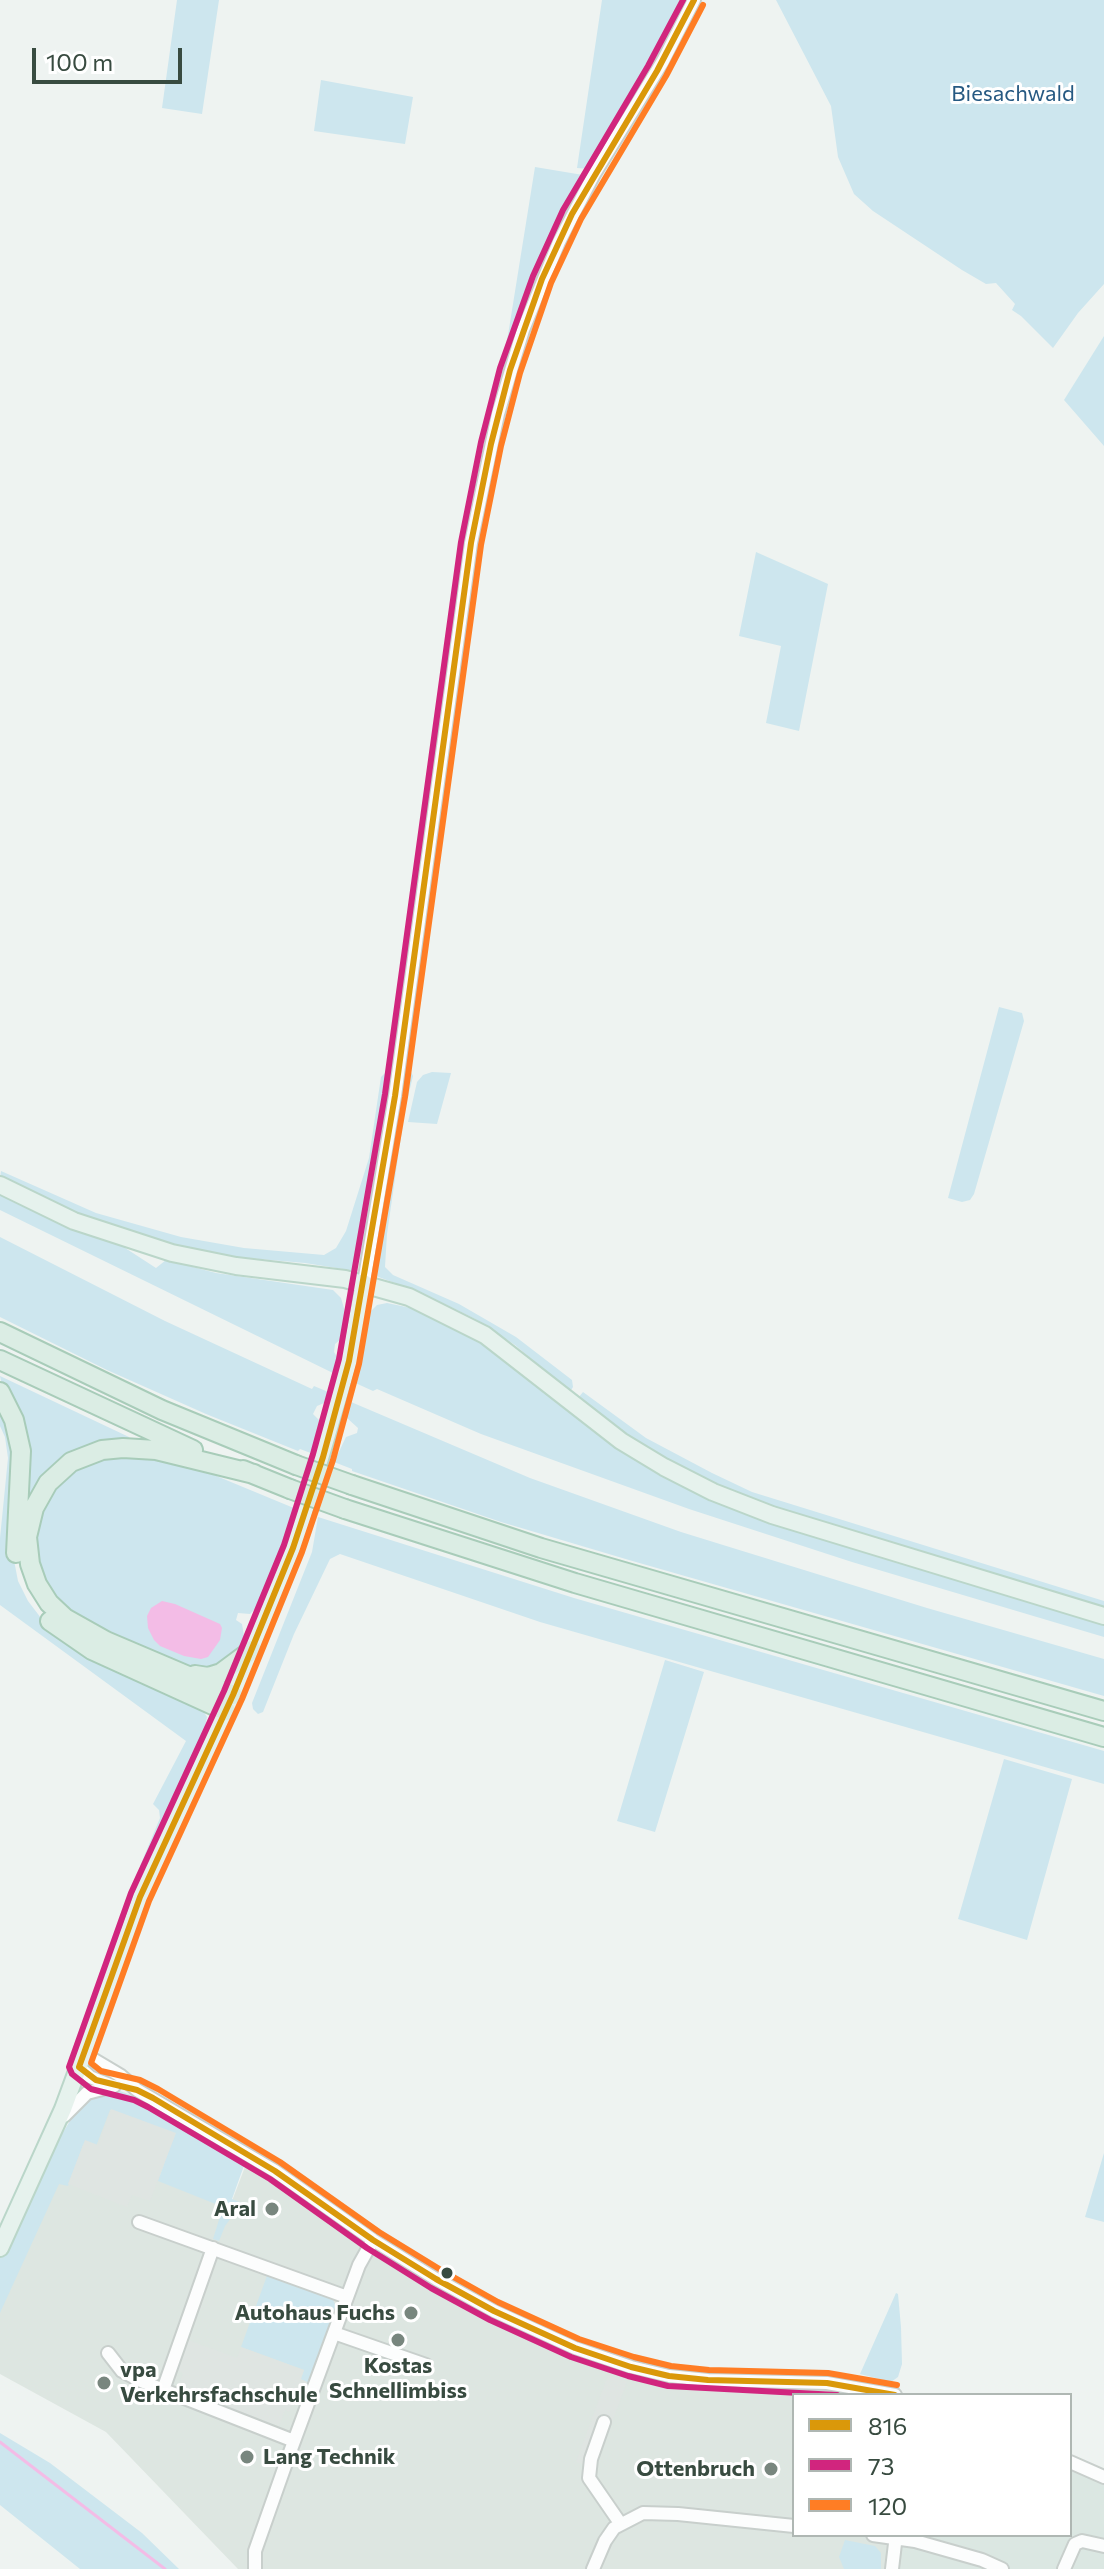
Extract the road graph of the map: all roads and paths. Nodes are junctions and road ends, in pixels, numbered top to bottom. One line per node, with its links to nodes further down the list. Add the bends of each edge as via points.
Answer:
1 (694, 0): 3 (street, via 559,242 523,330 498,414 471,543)
2 (0, 1185): 3 (main road, via 74,1221 181,1255)
3 (364, 1283): 8 (main road, via 418,1301 485,1335 621,1441 713,1492 772,1515); 9 (main road, via 351,1356 305,1514)
4 (0, 1332): 12 (highway, bridge, via 162,1410 352,1485 554,1552)
5 (0, 1360): 7 (highway)
6 (0, 1392): 11 (highway, via 19,1438 16,1554 35,1603 84,1646)
7 (254, 1474): 10 (highway, via 156,1450 108,1449 66,1466 48,1483 34,1508 27,1537 29,1559 53,1607 89,1634); 13 (highway, bridge, via 587,1587)
8 (1104, 1616)
9 (252, 1650): 10 (highway, via 221,1673); 11 (main road)
10 (188, 1674): 11 (highway)
11 (230, 1703): 14 (main road, via 146,1884)
12 (1104, 1711)
13 (1104, 1737)
14 (81, 2060): 15 (street, via 90,2077); 16 (street, via 121,2076); 17 (main road)
15 (114, 2086): 16 (street); 17 (street, via 87,2093)
16 (137, 2090): 19 (street, via 275,2171)
17 (57, 2124): 20 (main road)
18 (139, 2222): 21 (street)
19 (373, 2240): 22 (street); 27 (street, via 494,2311 622,2365 688,2378 827,2383)
20 (0, 2248)
21 (213, 2248): 22 (street); 26 (street)
22 (347, 2297): 23 (street)
23 (334, 2333): 25 (street); 29 (street)
24 (108, 2353): 26 (street, via 122,2371)
25 (426, 2365)
26 (163, 2390): 29 (street)
27 (884, 2393)
28 (604, 2422): 32 (street, via 589,2478)
29 (294, 2441): 38 (street, via 255,2551)
30 (1072, 2463): 31 (street)
31 (1104, 2477)
32 (620, 2523): 33 (street, via 651,2512); 39 (street)
33 (792, 2526)
34 (896, 2537): 40 (street)
35 (900, 2537): 37 (street)
36 (1104, 2546): 41 (street, via 1075,2544)
37 (997, 2568)
38 (255, 2569)
39 (593, 2569)
40 (892, 2569)
41 (1064, 2569)

